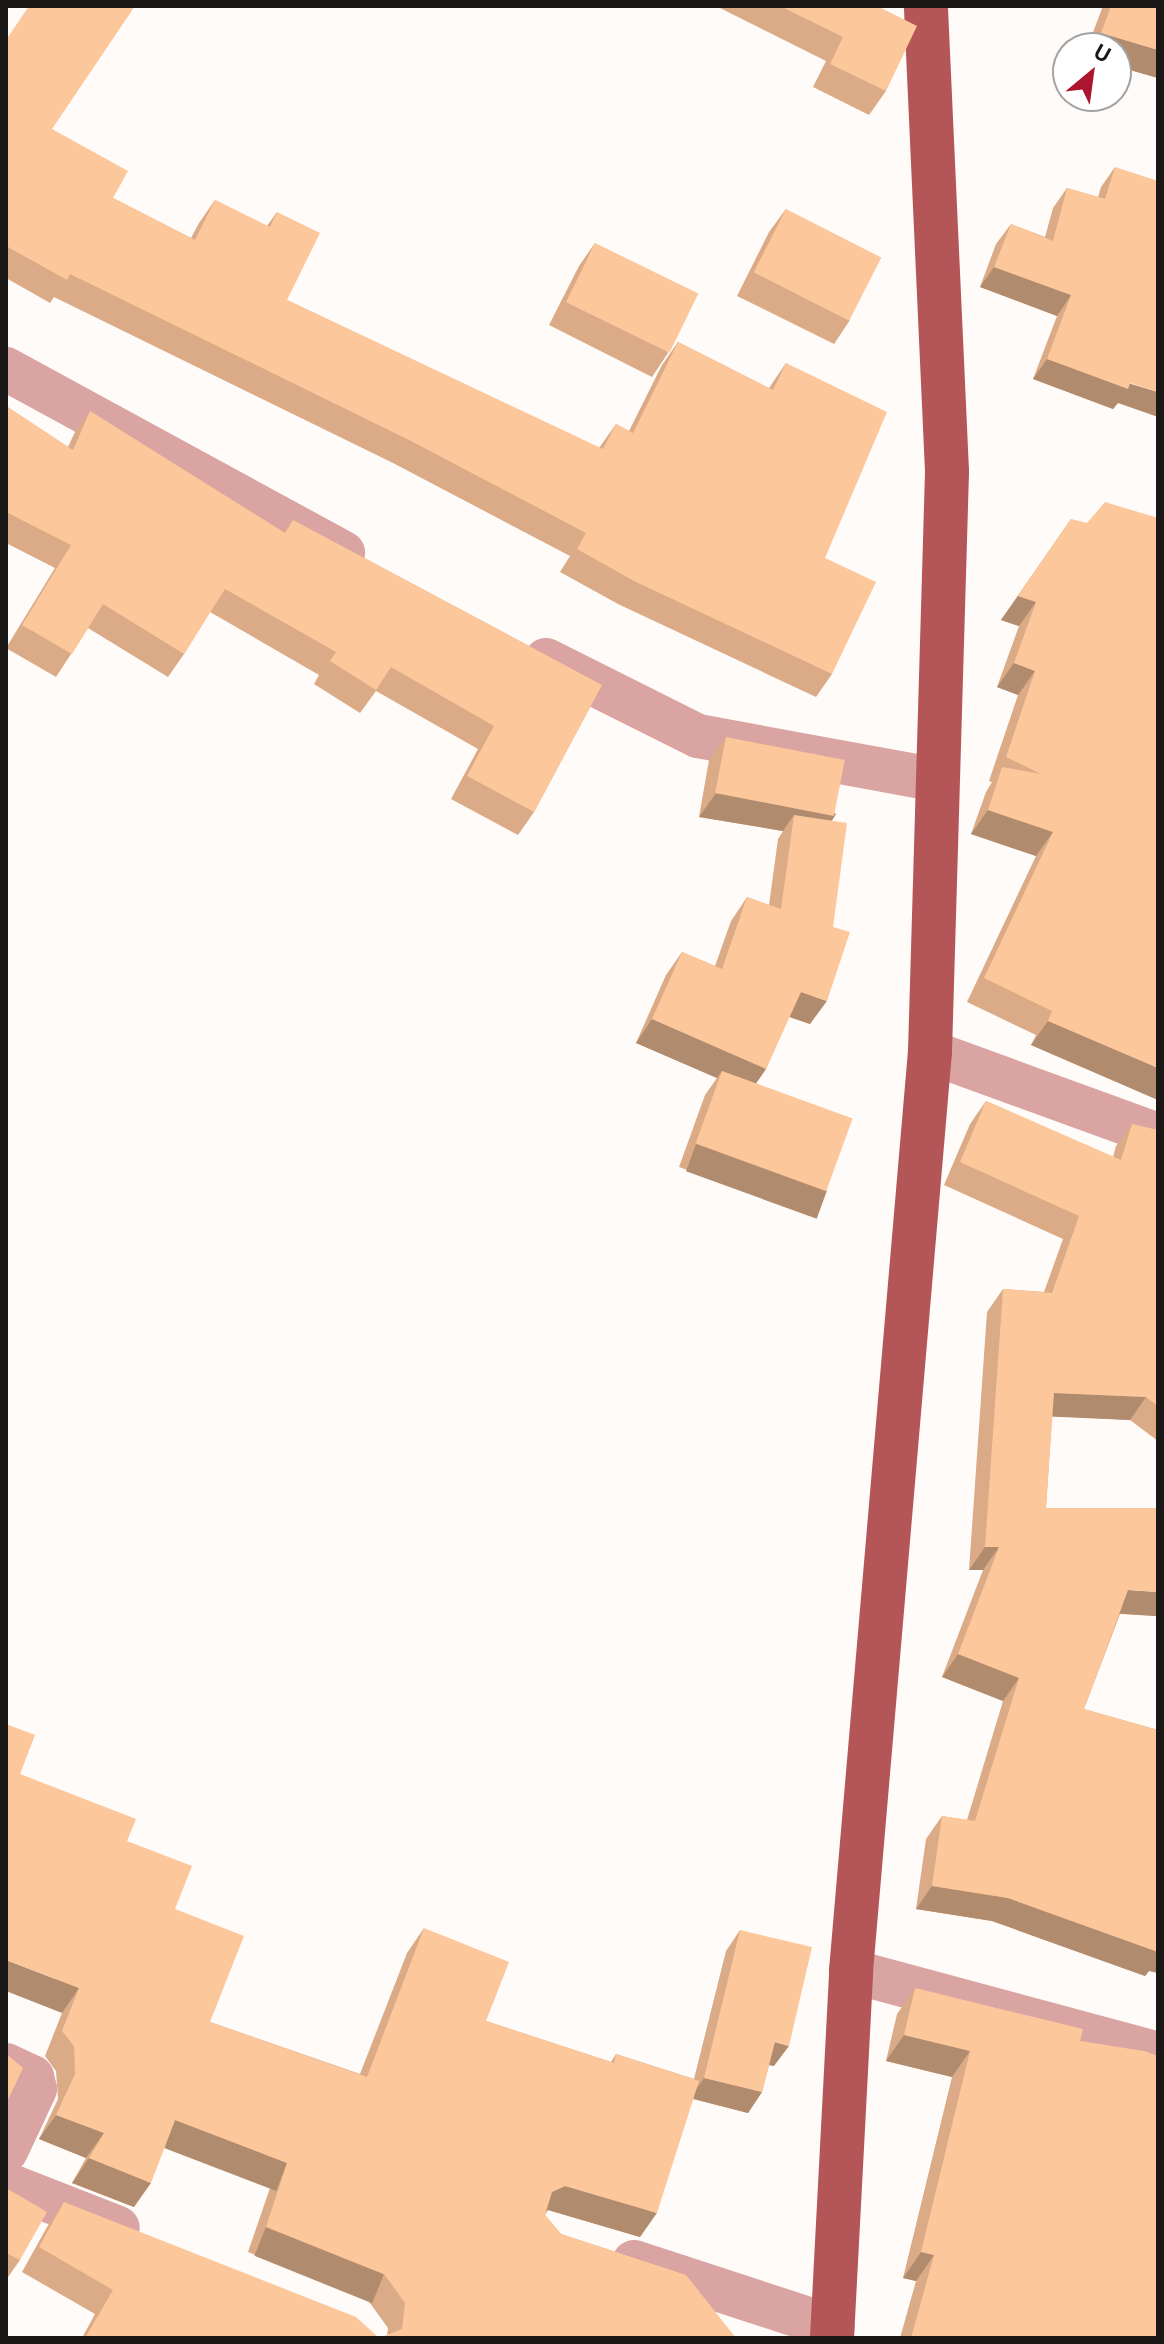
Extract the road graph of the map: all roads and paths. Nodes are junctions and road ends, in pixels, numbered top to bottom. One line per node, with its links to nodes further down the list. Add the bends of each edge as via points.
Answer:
1 (926, 6): 5 (main road, via 947,471)
2 (6, 369): 3 (street)
3 (379, 572)
4 (503, 637): 5 (street, via 698,736)
5 (933, 779): 6 (main road)
6 (930, 1052): 7 (street); 8 (main road)
7 (1158, 1135)
8 (851, 1971): 9 (street); 15 (main road)
9 (1158, 2054)
10 (6, 2065): 11 (street, via 32,2077 35,2089)
11 (6, 2151)
12 (6, 2184): 13 (street)
13 (155, 2242)
14 (597, 2249): 15 (street)
15 (833, 2333)

